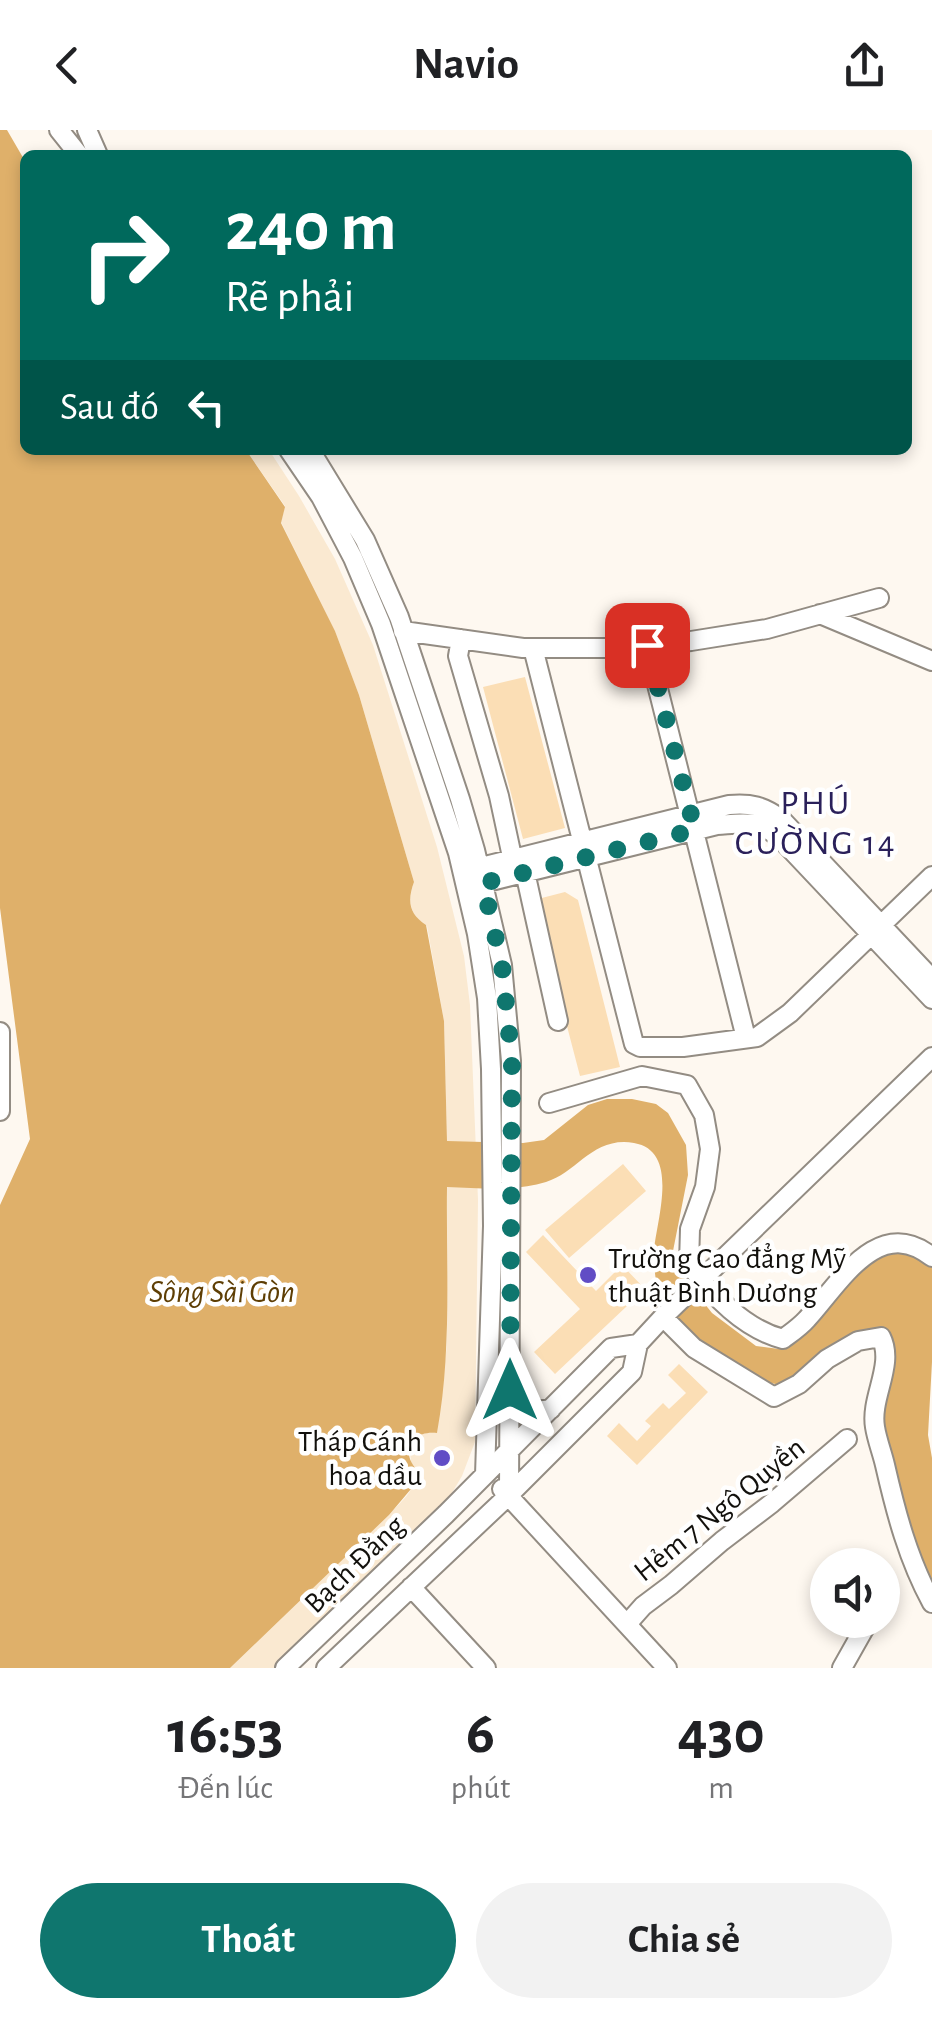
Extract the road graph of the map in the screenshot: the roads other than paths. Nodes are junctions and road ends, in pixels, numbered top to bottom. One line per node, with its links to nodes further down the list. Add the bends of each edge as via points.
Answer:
1 (59, 130): 2 (street)
2 (76, 150)
3 (294, 455): 16 (street, via 346,543 382,624)
4 (313, 455): 7 (street, via 365,540)
5 (879, 598): 6 (street)
6 (820, 614): 9 (street, via 767,629); 11 (street)
7 (403, 631): 8 (street); 16 (street, via 460,798)
8 (461, 639): 10 (street); 14 (street, via 458,656)
9 (647, 645): 10 (street); 12 (street)
10 (533, 648): 13 (street)
11 (932, 661)
12 (693, 823): 13 (street); 17 (street, via 746,804 764,807); 22 (street)
13 (584, 850): 14 (street); 22 (street, via 634,1044 683,1047)
14 (519, 866): 16 (street); 20 (street)
15 (932, 876): 17 (street)
16 (473, 877): 30 (street, via 502,965 512,1061); 34 (street, via 491,1070)
17 (876, 930): 18 (street); 19 (street); 22 (street, via 790,1013)
18 (932, 979)
19 (932, 999)
20 (558, 1021)
21 (0, 1032): 25 (street)
22 (746, 1038)
23 (932, 1057): 27 (street)
24 (548, 1102): 27 (street, via 642,1076 687,1085 704,1115 710,1149 690,1229 689,1264)
25 (0, 1111)
26 (929, 1251): 27 (street, via 901,1241 879,1246 783,1339 762,1334)
27 (699, 1281): 28 (street, Bạch Đằng)
28 (663, 1317): 29 (street, Bạch Đằng); 39 (street, via 694,1348 774,1396 842,1350 881,1337 886,1347 874,1424 904,1543)
29 (638, 1344): 31 (street, Bạch Đằng, via 611,1348); 35 (street, Bạch Đằng, via 632,1372)
30 (510, 1390): 31 (street, via 527,1409); 33 (street)
31 (551, 1409): 33 (street, Bạch Đằng)
32 (847, 1439): 40 (street, Hẻm 7 Ngô Quyền)
33 (508, 1451): 34 (street, Bạch Đằng); 35 (street)
34 (484, 1475): 35 (street); 36 (street, Bạch Đằng)
35 (509, 1495): 37 (street, Bạch Đằng); 40 (street)
36 (446, 1514): 37 (street); 41 (street, Bạch Đằng)
37 (466, 1534): 38 (street, Bạch Đằng)
38 (411, 1588): 43 (street, Bạch Đằng); 46 (street)
39 (932, 1603)
40 (627, 1624): 47 (street)
41 (322, 1633): 43 (street); 44 (street, Bạch Đằng)
42 (858, 1638): 48 (street)
43 (341, 1654): 45 (street, Bạch Đằng)
44 (285, 1668)
45 (326, 1668)
46 (486, 1668)
47 (668, 1668)
48 (842, 1668)

